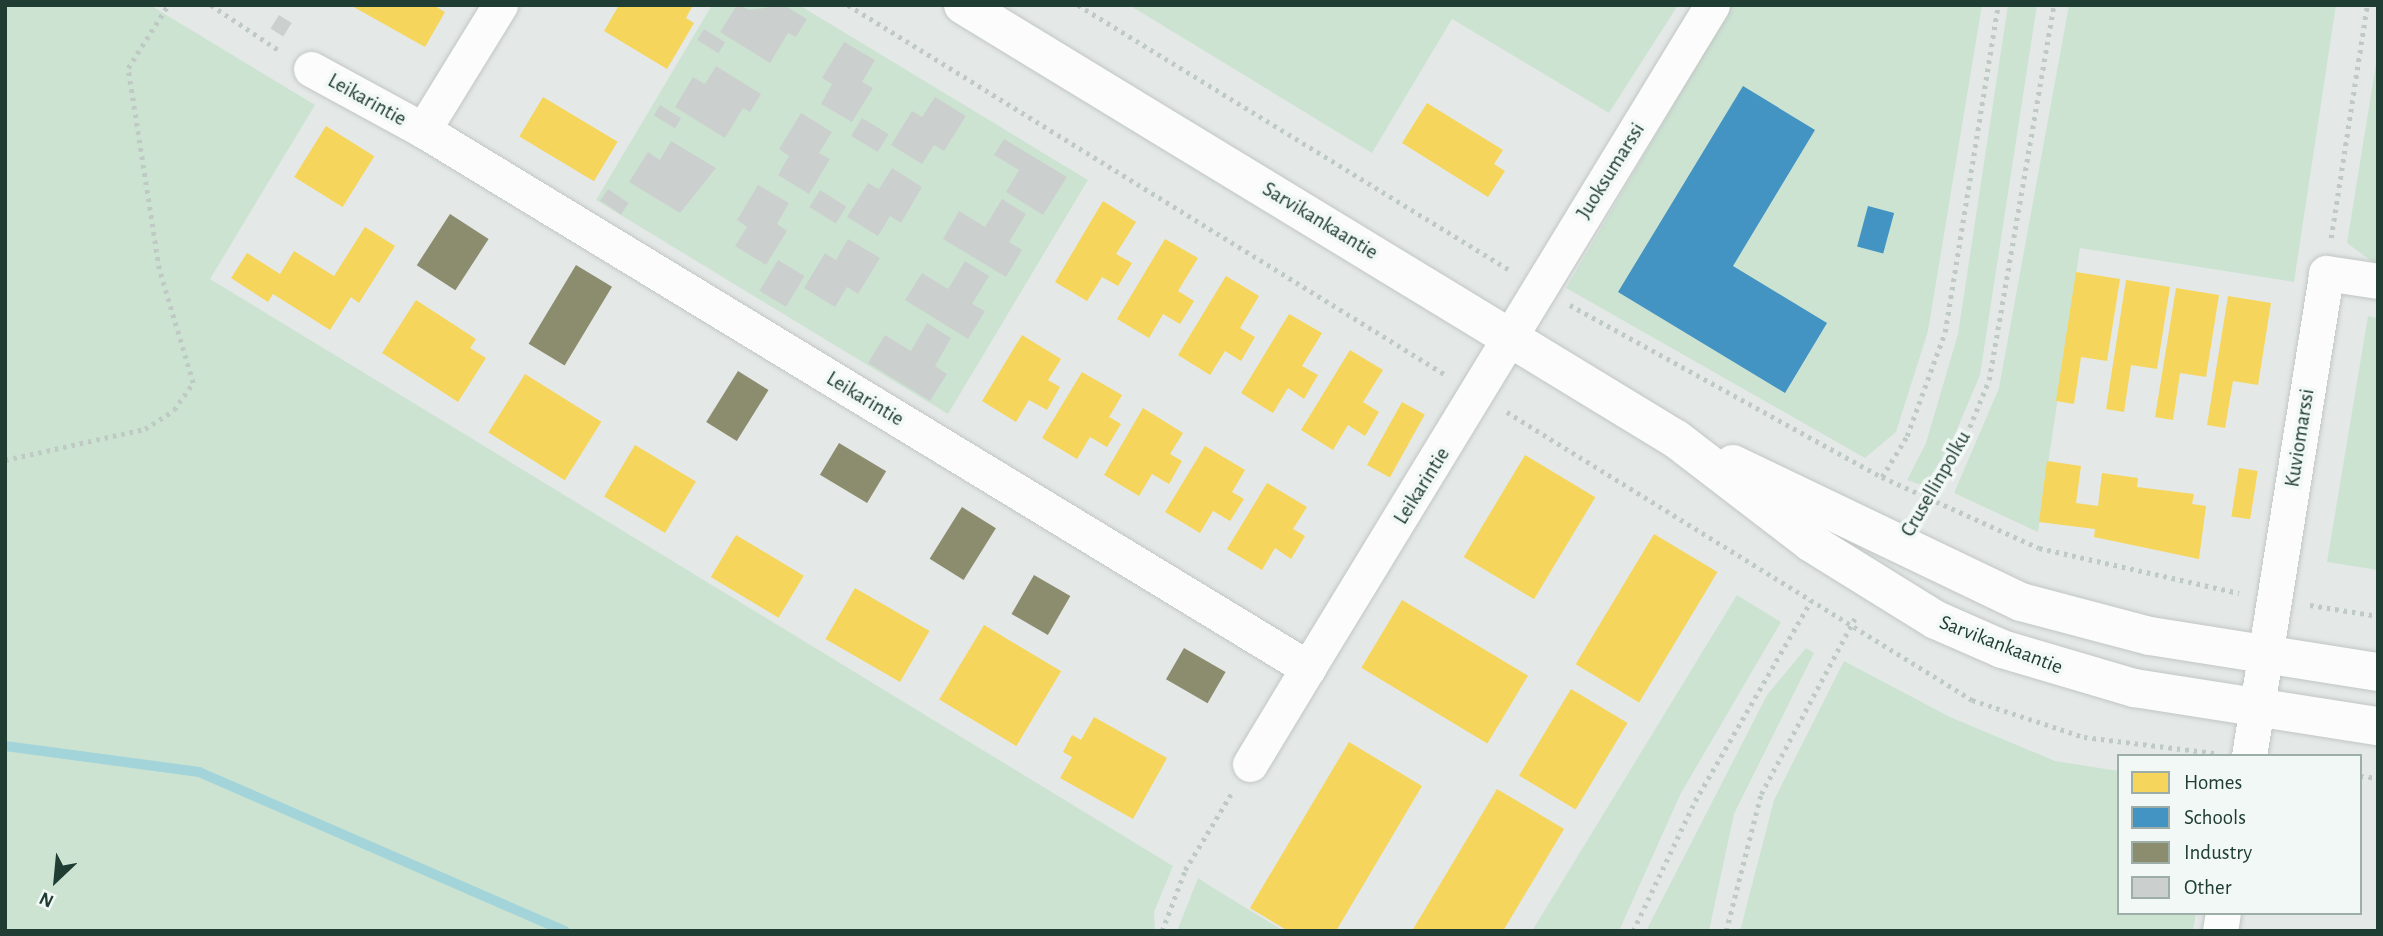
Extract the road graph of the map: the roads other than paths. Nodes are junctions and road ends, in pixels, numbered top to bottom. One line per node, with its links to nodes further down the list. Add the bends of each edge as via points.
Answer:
1 (500, 5): 5 (street, Leikarintie)
2 (962, 5): 7 (street, Sarvikankaantie)
3 (1712, 5): 7 (street, Juoksumarssi)
4 (312, 69): 5 (street, Leikarintie)
5 (423, 130): 10 (street, Leikarintie)
6 (2378, 281): 9 (street, Kuviomarssi, via 2326,273)
7 (1510, 336): 8 (street, Sarvikankaantie); 10 (street, Leikarintie, via 1479,396)
8 (1676, 439): 9 (street, Sarvikankaantie, via 2021,602 2084,622); 12 (street, Sarvikankaantie, via 1874,586 1936,620 2065,671)
9 (2266, 654): 11 (street, Sarvikankaantie); 12 (street, Kuviomarssi)
10 (1308, 668): 15 (street, Leikarintie)
11 (2378, 672)
12 (2258, 706): 13 (street, Sarvikankaantie); 14 (street, Kuviomarssi)
13 (2378, 726)
14 (2249, 754)
15 (1250, 764)

